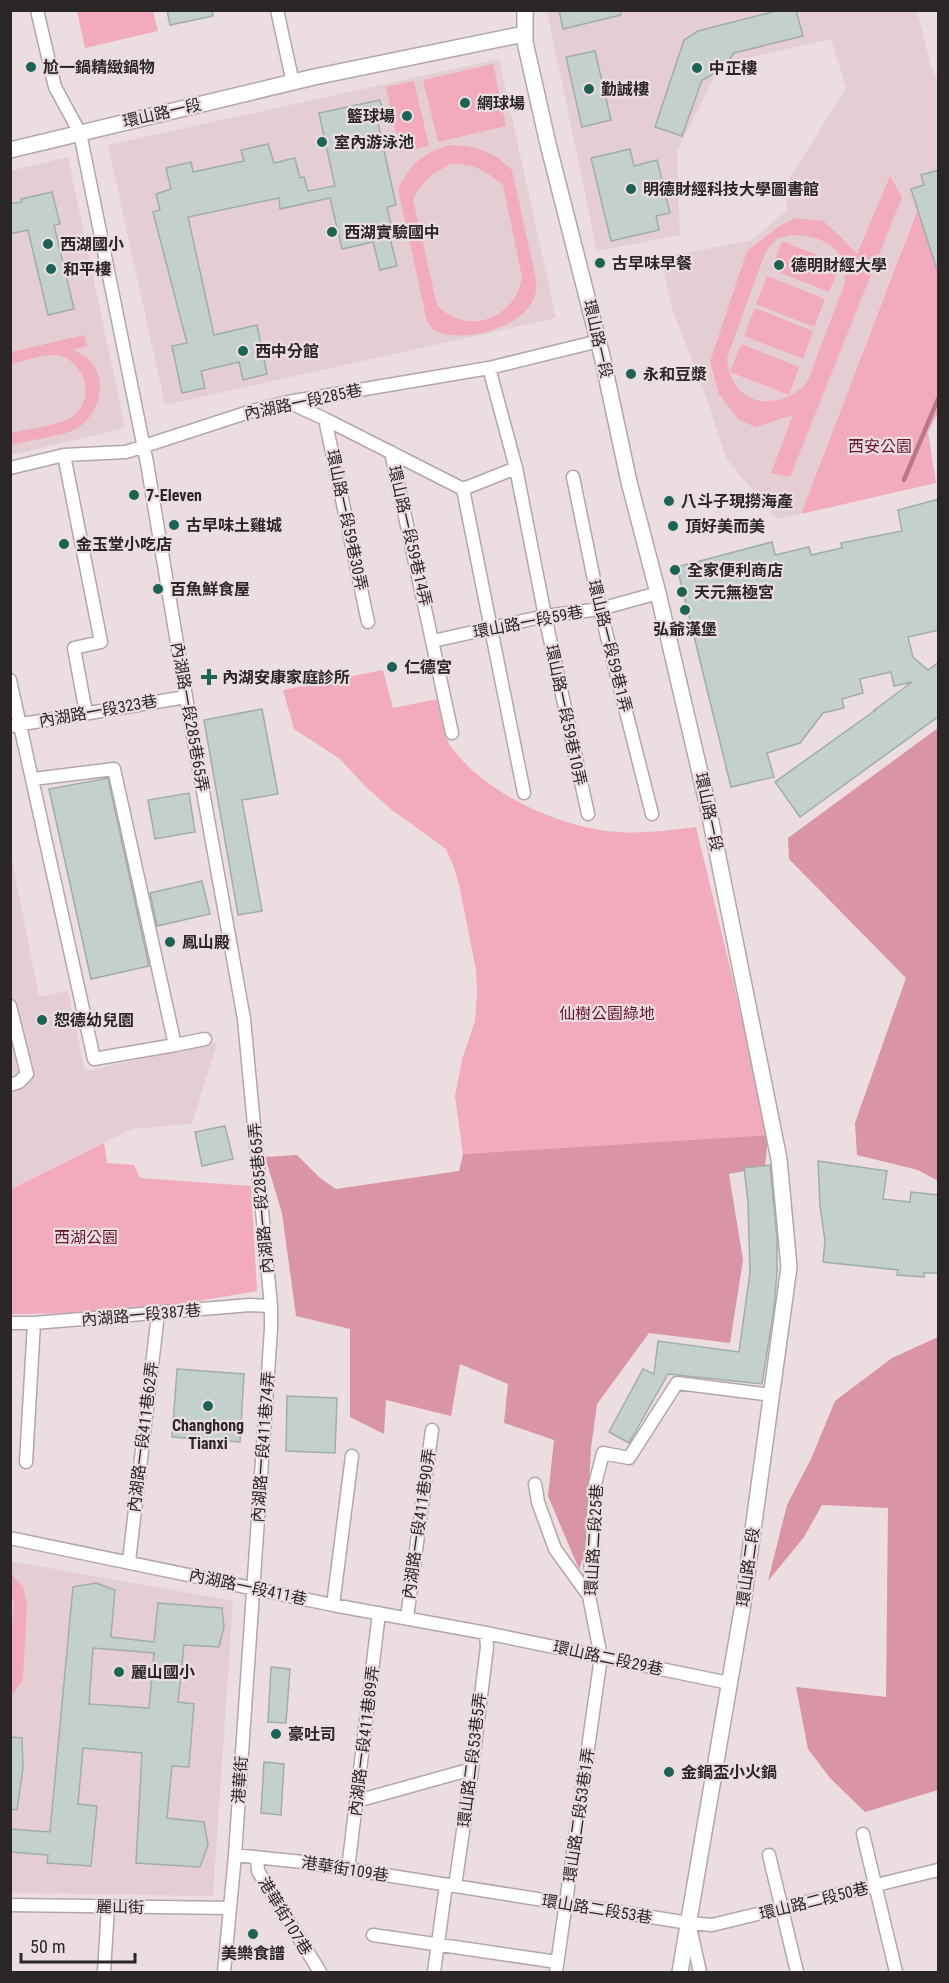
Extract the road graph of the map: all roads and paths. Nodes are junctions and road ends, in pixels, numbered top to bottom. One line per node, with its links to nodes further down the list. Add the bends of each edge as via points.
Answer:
1 (37, 10): 6 (street, 內湖路一段285巷65弄, via 55,87)
2 (277, 10): 5 (street)
3 (525, 10): 4 (street)
4 (524, 34): 5 (street, 環山路一段); 8 (street, 環山路一段)
5 (293, 83): 6 (street, 環山路一段)
6 (80, 133): 7 (street, 環山路一段); 12 (street, 內湖路一段285巷65弄)
7 (10, 150)
8 (599, 341): 9 (street, 內湖路一段285巷); 19 (street, 環山路一段)
9 (489, 368): 10 (street, 內湖路一段285巷); 16 (street, 環山路一段59巷10弄)
10 (288, 402): 11 (street, 環山路一段59巷14弄); 12 (street, 內湖路一段285巷)
11 (326, 419): 13 (street, 環山路一段59巷14弄); 22 (street, 環山路一段59巷30弄)
12 (143, 447): 14 (street, 內湖路一段285巷, via 126,452); 26 (street, 內湖路一段285巷65弄)
13 (391, 452): 18 (street); 24 (street, 環山路一段59巷14弄)
14 (64, 455): 15 (street, 內湖路一段285巷); 27 (street, via 101,642 75,648)
15 (10, 468)
16 (516, 468): 18 (street); 21 (street, 環山路一段59巷10弄)
17 (573, 477): 20 (street, 環山路一段59巷1弄)
18 (463, 489): 23 (street)
19 (658, 593): 20 (street, 環山路一段59巷); 38 (street, 環山路一段, via 708,807)
20 (600, 609): 21 (street, 環山路一段59巷); 33 (street, 環山路一段59巷1弄)
21 (545, 616): 23 (street, 環山路一段59巷); 32 (street, 環山路一段59巷10弄)
22 (368, 622)
23 (491, 627): 24 (street, 環山路一段59巷); 31 (street)
24 (433, 641): 29 (street, 環山路一段59巷14弄)
25 (10, 680): 28 (street)
26 (186, 697): 27 (street, 內湖路一段323巷); 39 (street, 內湖路一段285巷65弄, via 244,1019)
27 (86, 713): 28 (street, 內湖路一段323巷)
28 (16, 725): 30 (street)
29 (452, 733)
30 (33, 778): 36 (street, via 114,769); 36 (street, via 94,1059)
31 (524, 793)
32 (588, 814)
33 (652, 814)
34 (10, 1006): 37 (street, via 27,1074)
35 (205, 1039): 36 (street)
36 (175, 1045)
37 (10, 1085)
38 (779, 1159): 43 (street, 環山路二段, via 789,1267)
39 (271, 1306): 40 (street, 內湖路一段387巷); 50 (street, 內湖路一段411巷74弄)
40 (158, 1314): 42 (street, 內湖路一段387巷); 49 (street, 內湖路一段411巷62弄)
41 (10, 1323): 42 (street, 內湖路一段387巷)
42 (34, 1323): 46 (street)
43 (772, 1395): 51 (street, 環山路二段25巷, via 677,1383 629,1458 603,1453 595,1484); 57 (street, 環山路二段)
44 (432, 1430): 54 (street, 內湖路一段411巷90弄)
45 (352, 1456): 52 (street)
46 (26, 1462)
47 (535, 1484): 51 (street, via 555,1549)
48 (10, 1538): 49 (street, 內湖路一段411巷)
49 (129, 1561): 50 (street, 內湖路一段411巷)
50 (253, 1588): 52 (street, 內湖路一段411巷); 61 (street, 港華街)
51 (589, 1596): 56 (street, 環山路二段25巷)
52 (333, 1605): 53 (street, 內湖路一段411巷)
53 (379, 1613): 54 (street, 內湖路一段411巷); 59 (street, 內湖路一段411巷89弄)
54 (407, 1618): 55 (street, 內湖路一段411巷)
55 (486, 1633): 56 (street, 環山路二段29巷); 58 (street, 環山路二段53巷5弄)
56 (601, 1657): 57 (street, 環山路二段29巷); 68 (street, 環山路二段53巷1弄)
57 (729, 1683): 73 (street, 環山路二段)
58 (472, 1769): 59 (street); 66 (street, 環山路二段53巷5弄)
59 (357, 1801): 64 (street, 內湖路一段411巷89弄)
60 (863, 1834): 67 (street)
61 (235, 1855): 63 (street, 港華街109巷); 71 (street, 港華街)
62 (769, 1855): 72 (street)
63 (257, 1858): 64 (street, 港華街109巷); 79 (street, 港華街107巷, via 258,1871)
64 (348, 1869): 66 (street, 港華街109巷)
65 (939, 1870): 67 (street, 環山路二段50巷)
66 (450, 1886): 68 (street, 環山路二段53巷); 75 (street, 環山路二段53巷5弄)
67 (875, 1886): 72 (street, 環山路二段50巷); 84 (street)
68 (566, 1904): 73 (street, 環山路二段53巷); 76 (street, 環山路二段53巷1弄)
69 (10, 1905): 70 (street, 麗山街)
70 (108, 1906): 71 (street, 麗山街); 77 (street)
71 (230, 1908): 78 (street, 港華街)
72 (782, 1909): 73 (street, 環山路二段50巷, via 712,1925); 83 (street)
73 (689, 1923): 81 (street, 環山路二段); 82 (street)
74 (373, 1935): 75 (street)
75 (437, 1944): 76 (street); 80 (street, 環山路二段53巷5弄)
76 (556, 1967)
77 (104, 1972)
78 (224, 1972)
79 (320, 1972)
80 (434, 1972)
81 (680, 1972)
82 (700, 1972)
83 (797, 1972)
84 (896, 1972)

